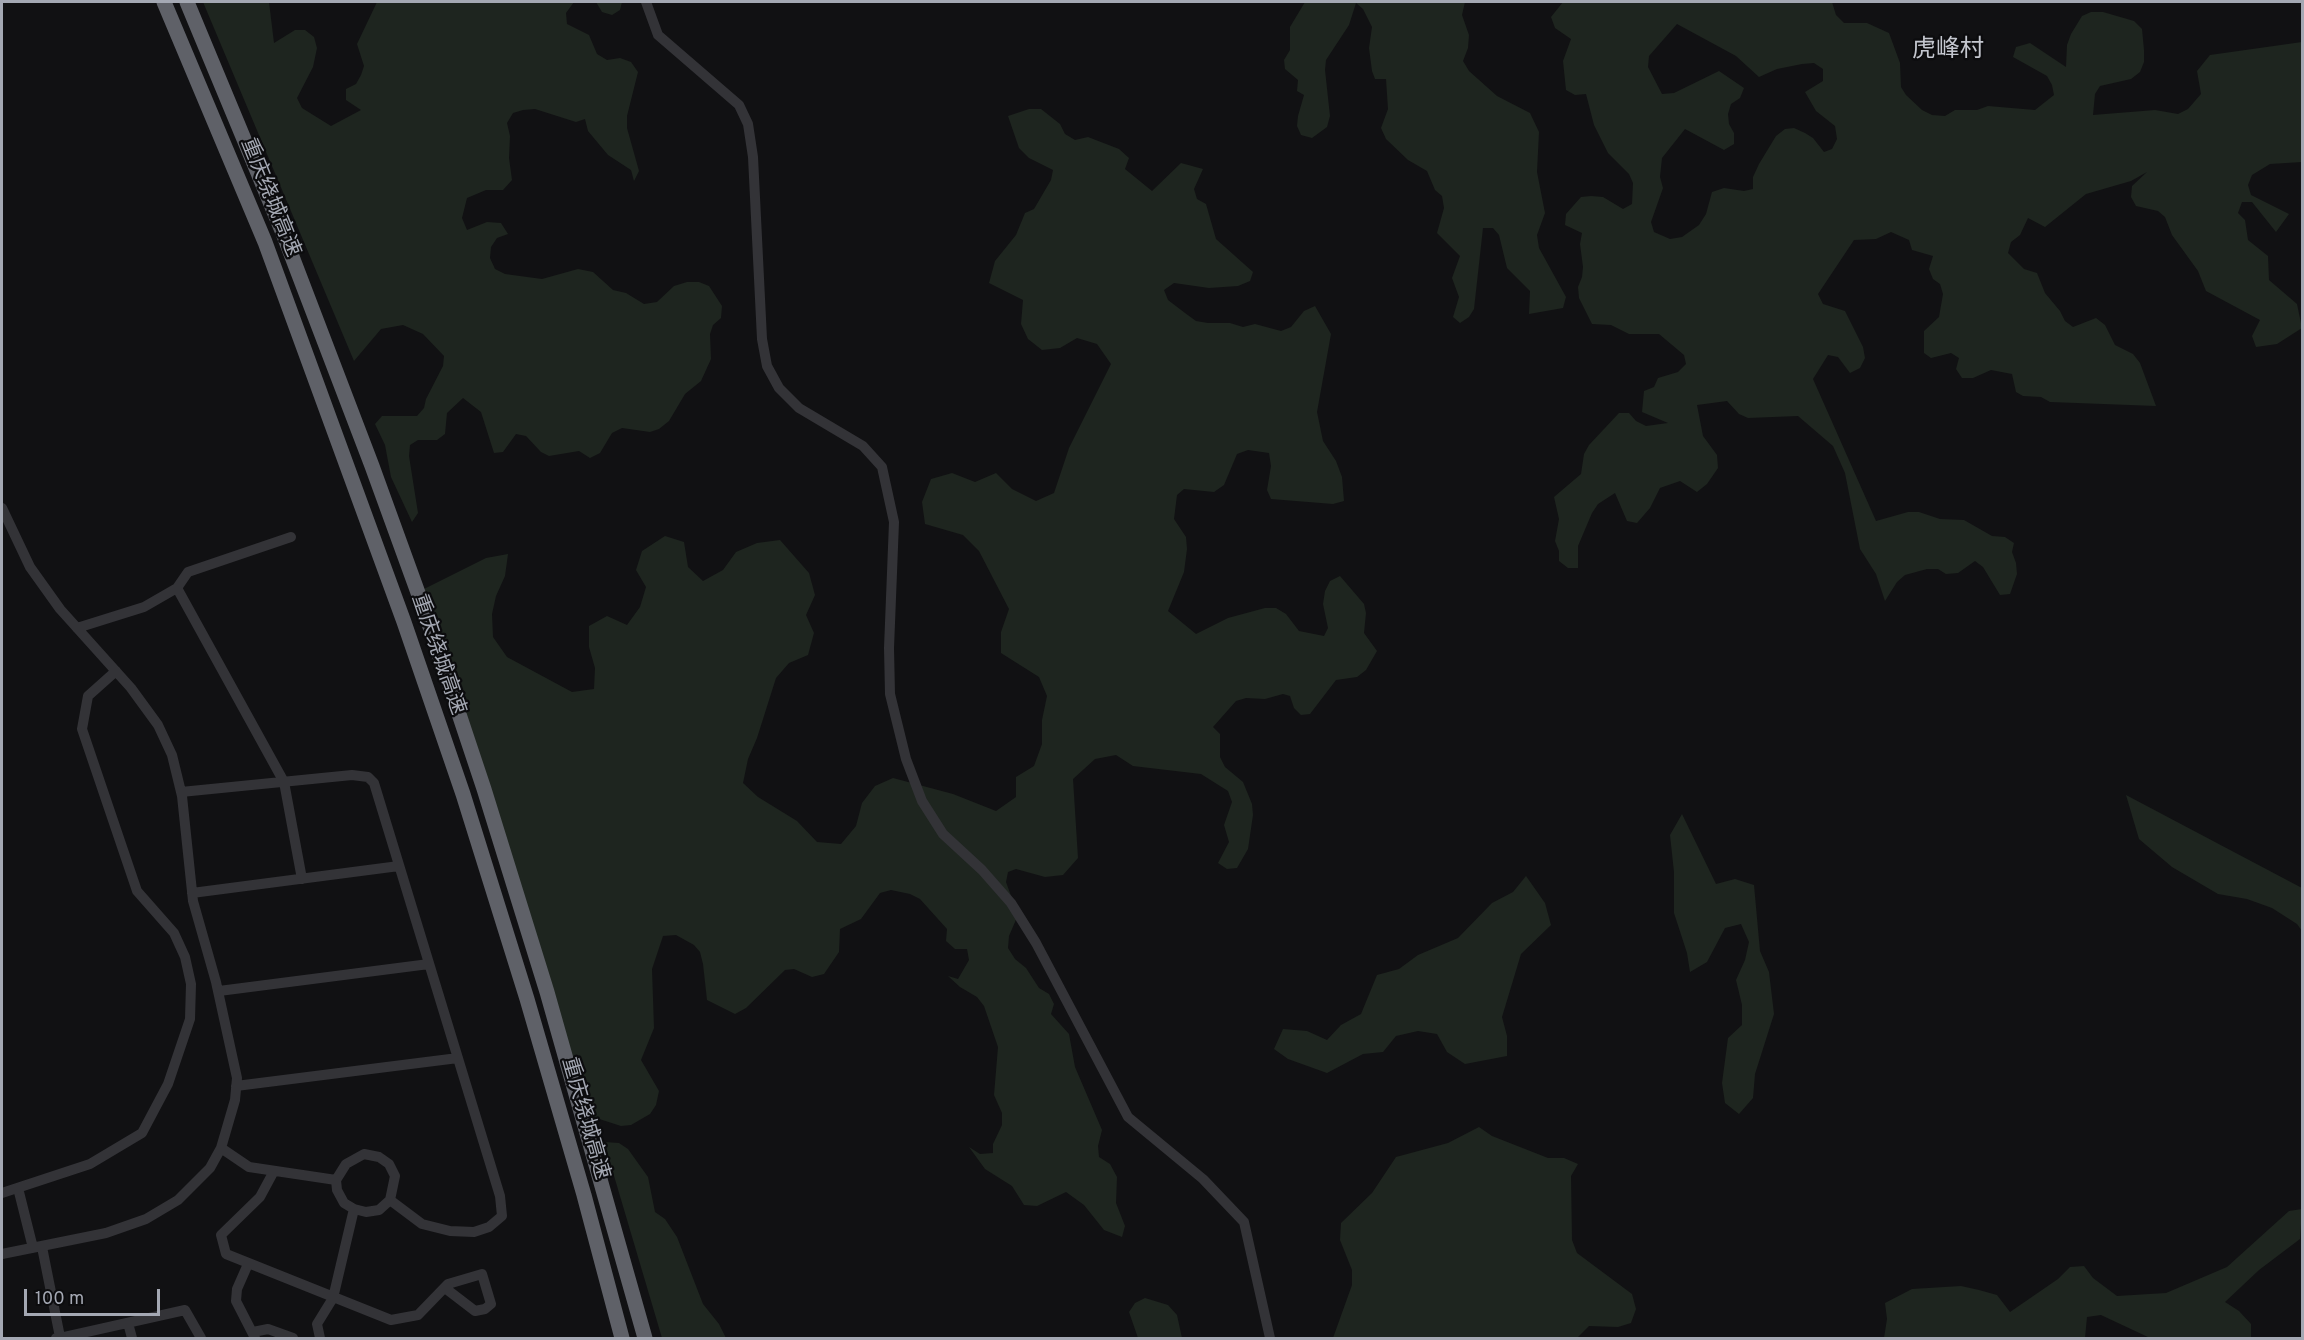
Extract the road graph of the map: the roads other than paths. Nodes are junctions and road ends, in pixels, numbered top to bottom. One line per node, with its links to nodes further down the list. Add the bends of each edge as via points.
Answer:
1 (164, 2): 37 (highway, 重庆绕城高速, via 265,242 463,794 527,999)
2 (188, 2): 38 (highway, 重庆绕城高速, via 287,244 428,623 547,992)
3 (646, 2): 39 (street, via 658,34 739,105 748,124 761,328 767,366 779,388 799,408 863,446 882,467 894,522 891,694 906,759 922,801 943,834 1011,903 1128,1117 1203,1179 1244,1222)
4 (2, 508): 7 (street, via 30,567)
5 (291, 537): 6 (street, via 188,572)
6 (177, 588): 7 (street, via 144,608); 9 (street)
7 (76, 628): 8 (street)
8 (116, 671): 10 (street, via 158,725 172,754); 21 (street, via 88,696 82,729 137,891 174,933 185,957 191,984 190,1019 168,1084 142,1133 90,1164)
9 (284, 782): 10 (street); 11 (street, via 368,777 374,783); 12 (street)
10 (181, 792): 13 (street)
11 (399, 866): 12 (street); 14 (street)
12 (302, 879): 13 (street)
13 (192, 893): 15 (street)
14 (429, 964): 15 (street); 16 (street)
15 (219, 991): 17 (street)
16 (458, 1059): 17 (street); 23 (street, via 500,1196 502,1216 489,1227 474,1232 450,1231 422,1224)
17 (236, 1086): 18 (street)
18 (221, 1148): 19 (street, via 249,1167); 25 (street, via 196,1183 161,1211 106,1233)
19 (274, 1171): 20 (street); 27 (street, via 260,1197 221,1235 226,1254)
20 (336, 1180): 23 (street, via 345,1164 356,1157 380,1157 395,1176); 24 (street, via 344,1203)
21 (18, 1188): 22 (street); 25 (street)
22 (2, 1193)
23 (390, 1200): 24 (street, via 379,1210)
24 (354, 1209): 29 (street)
25 (37, 1247): 26 (street); 32 (street)
26 (2, 1254)
27 (248, 1264): 29 (street); 31 (street, via 236,1301)
28 (445, 1288): 29 (street, via 418,1315 391,1320)
29 (333, 1298): 36 (street, via 317,1324)
30 (128, 1323): 32 (street); 33 (street); 34 (street, via 185,1310)
31 (254, 1335): 35 (street, via 268,1329)
32 (59, 1338)
33 (132, 1338)
34 (199, 1338)
35 (293, 1338)
36 (320, 1338)
37 (622, 1338)
38 (645, 1338)
39 (1270, 1338)

